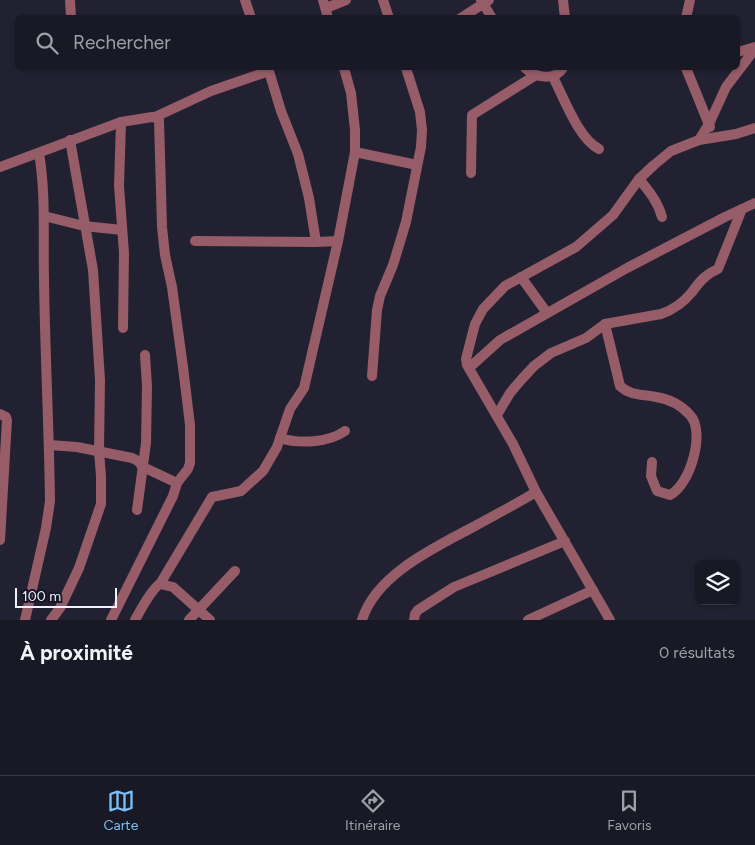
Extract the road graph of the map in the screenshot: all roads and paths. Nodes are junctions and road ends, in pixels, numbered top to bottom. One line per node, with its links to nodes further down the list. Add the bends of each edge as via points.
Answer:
1 (70, 0): 9 (street)
2 (245, 0): 10 (street)
3 (346, 0): 8 (street)
4 (383, 0): 11 (street)
5 (563, 0): 14 (street)
6 (485, 1): 12 (street); 13 (street)
7 (688, 2): 15 (street)
8 (326, 9)
9 (71, 15)
10 (250, 15)
11 (388, 15)
12 (465, 15)
13 (491, 15)
14 (565, 15)
15 (686, 15)
16 (755, 48): 17 (street); 18 (street)
17 (740, 52)
18 (740, 68)
19 (268, 70): 28 (street, via 211,91); 50 (street, via 300,162)
20 (345, 70): 36 (street, via 352,93)
21 (407, 70): 38 (street, via 420,112 422,130)
22 (527, 70): 26 (street)
23 (562, 70): 27 (street)
24 (687, 70): 30 (street)
25 (739, 70): 30 (street, via 726,87)
26 (536, 75): 27 (street); 40 (street, via 472,115)
27 (553, 76): 35 (street, via 580,131)
28 (155, 117): 29 (street); 66 (street, via 159,120 165,255 190,425 190,464)
29 (121, 122): 33 (street); 47 (street, via 119,186)
30 (709, 124): 32 (street); 34 (street)
31 (755, 128): 32 (street)
32 (714, 137): 34 (street)
33 (70, 140): 37 (street); 46 (street)
34 (699, 140): 41 (street, via 671,151)
35 (599, 149)
36 (354, 152): 38 (street); 49 (street)
37 (39, 153): 39 (street); 44 (street)
38 (417, 165): 57 (street, via 406,222 376,310)
39 (0, 167)
40 (472, 173)
41 (639, 179): 45 (street, via 654,197); 51 (street, via 613,215 570,250)
42 (755, 203): 43 (street)
43 (742, 209): 52 (street); 53 (street, via 718,269 708,273 684,301 661,314)
44 (44, 216): 46 (street); 62 (street)
45 (662, 217)
46 (84, 226): 47 (street); 63 (street, via 94,287 100,380)
47 (122, 230): 54 (street)
48 (195, 241): 50 (street)
49 (338, 241): 50 (street); 61 (street, via 304,388 290,410)
50 (316, 242)
51 (521, 278): 52 (street); 56 (street, via 505,286 475,324 466,359)
52 (547, 312): 56 (street, via 500,340)
53 (605, 324): 59 (street, via 586,338 551,353 534,366 510,393); 64 (street, via 620,386 634,395 672,402 696,422 696,447 688,473 676,492 670,495 657,491 651,476)
54 (123, 328)
55 (145, 355): 65 (street, via 148,417)
56 (469, 368): 59 (street)
57 (372, 376)
58 (0, 414): 69 (street, via 7,420)
59 (497, 415): 67 (street)
60 (345, 431): 61 (street, via 312,442)
61 (280, 438): 72 (street, via 272,458 252,481 240,491 212,497)
62 (49, 445): 63 (street); 75 (street, via 49,510)
63 (99, 451): 65 (street, via 135,459); 76 (street, via 101,504 79,568)
64 (652, 462)
65 (143, 467): 66 (street); 68 (street)
66 (177, 483): 77 (street)
67 (536, 492): 70 (street); 81 (street, via 396,573 373,598)
68 (137, 510)
69 (0, 540)
70 (565, 541): 73 (street); 82 (street, via 454,587 418,610)
71 (235, 571): 74 (street)
72 (160, 584): 74 (street, via 173,587); 78 (street, via 153,589)
73 (594, 590): 83 (street); 84 (street)
74 (199, 610): 79 (street); 80 (street)
75 (25, 620)
76 (51, 620)
77 (111, 620)
78 (135, 620)
79 (189, 620)
80 (210, 620)
81 (362, 620)
82 (414, 620)
83 (528, 620)
84 (610, 620)

